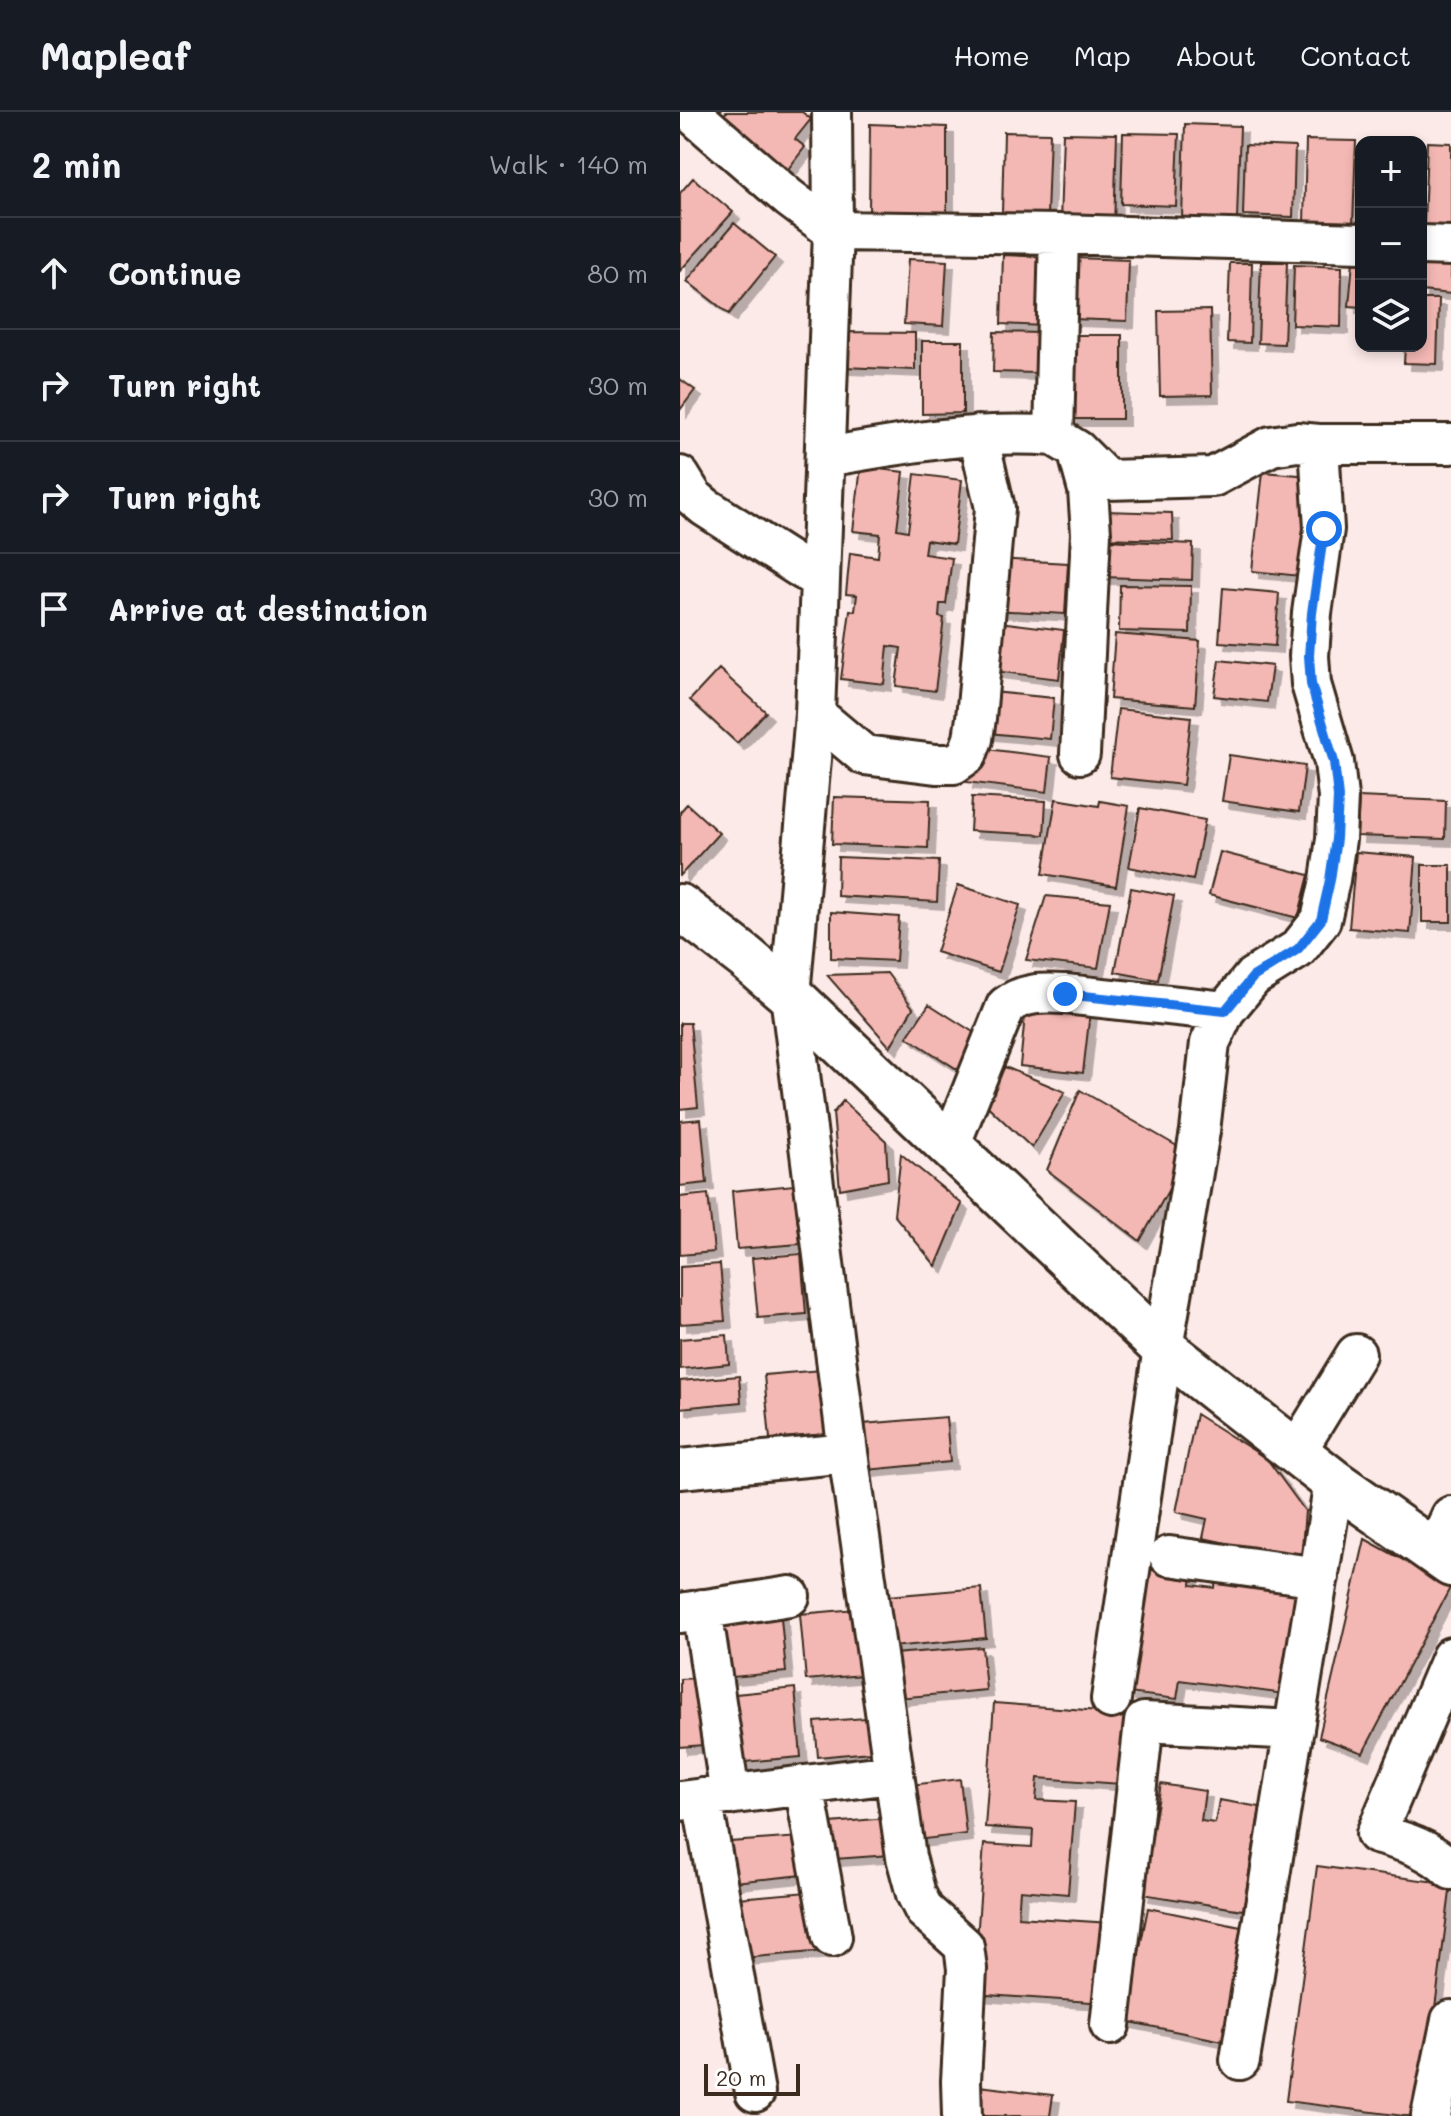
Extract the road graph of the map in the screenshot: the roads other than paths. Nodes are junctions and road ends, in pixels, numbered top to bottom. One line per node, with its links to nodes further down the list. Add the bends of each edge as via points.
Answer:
1 (690, 112): 3 (street)
2 (832, 112): 3 (street)
3 (833, 231): 4 (street); 12 (street)
4 (1059, 234): 5 (street); 9 (street)
5 (1355, 243)
6 (1427, 245): 7 (street)
7 (1451, 246)
8 (978, 435): 9 (street, via 1019,433); 12 (street); 15 (street, via 995,508 976,718 967,755 954,764 936,764 864,755)
9 (1065, 443): 10 (street, via 1107,480 1213,477 1271,446); 16 (street, via 1088,490 1091,533)
10 (1319, 444): 11 (street); 19 (street, via 1324,529 1309,656 1338,797 1330,880 1321,920 1298,949 1253,977)
11 (1451, 444)
12 (826, 457): 14 (street)
13 (680, 476): 14 (street, via 705,507)
14 (819, 580): 15 (street)
15 (815, 714): 18 (street)
16 (1080, 754)
17 (680, 907): 18 (main road)
18 (790, 995): 20 (main road); 24 (street)
19 (1225, 1011): 20 (street, via 1065,994 1018,997 1006,1006); 21 (street, via 1210,1043)
20 (950, 1146): 21 (main road)
21 (1163, 1348): 23 (main road); 33 (street)
22 (1356, 1354): 23 (street)
23 (1296, 1452): 26 (main road)
24 (848, 1453): 25 (street); 35 (street)
25 (680, 1469)
26 (1334, 1482): 27 (main road); 29 (street)
27 (1445, 1545)
28 (1169, 1556): 29 (street)
29 (1319, 1577): 34 (street)
30 (790, 1596): 31 (street)
31 (691, 1611): 37 (street)
32 (1451, 1657): 38 (street, via 1360,1830 1408,1842)
33 (1111, 1699)
34 (1294, 1730): 41 (street, via 1144,1722); 42 (street)
35 (892, 1774): 36 (street); 44 (street, via 916,1894 924,1910 964,1946)
36 (804, 1785): 37 (street); 39 (street)
37 (704, 1798): 43 (street)
38 (1451, 1870)
39 (832, 1937)
40 (1451, 2020): 45 (street)
41 (1110, 2025)
42 (1240, 2060)
43 (755, 2092)
44 (962, 2116)
45 (1431, 2116)

